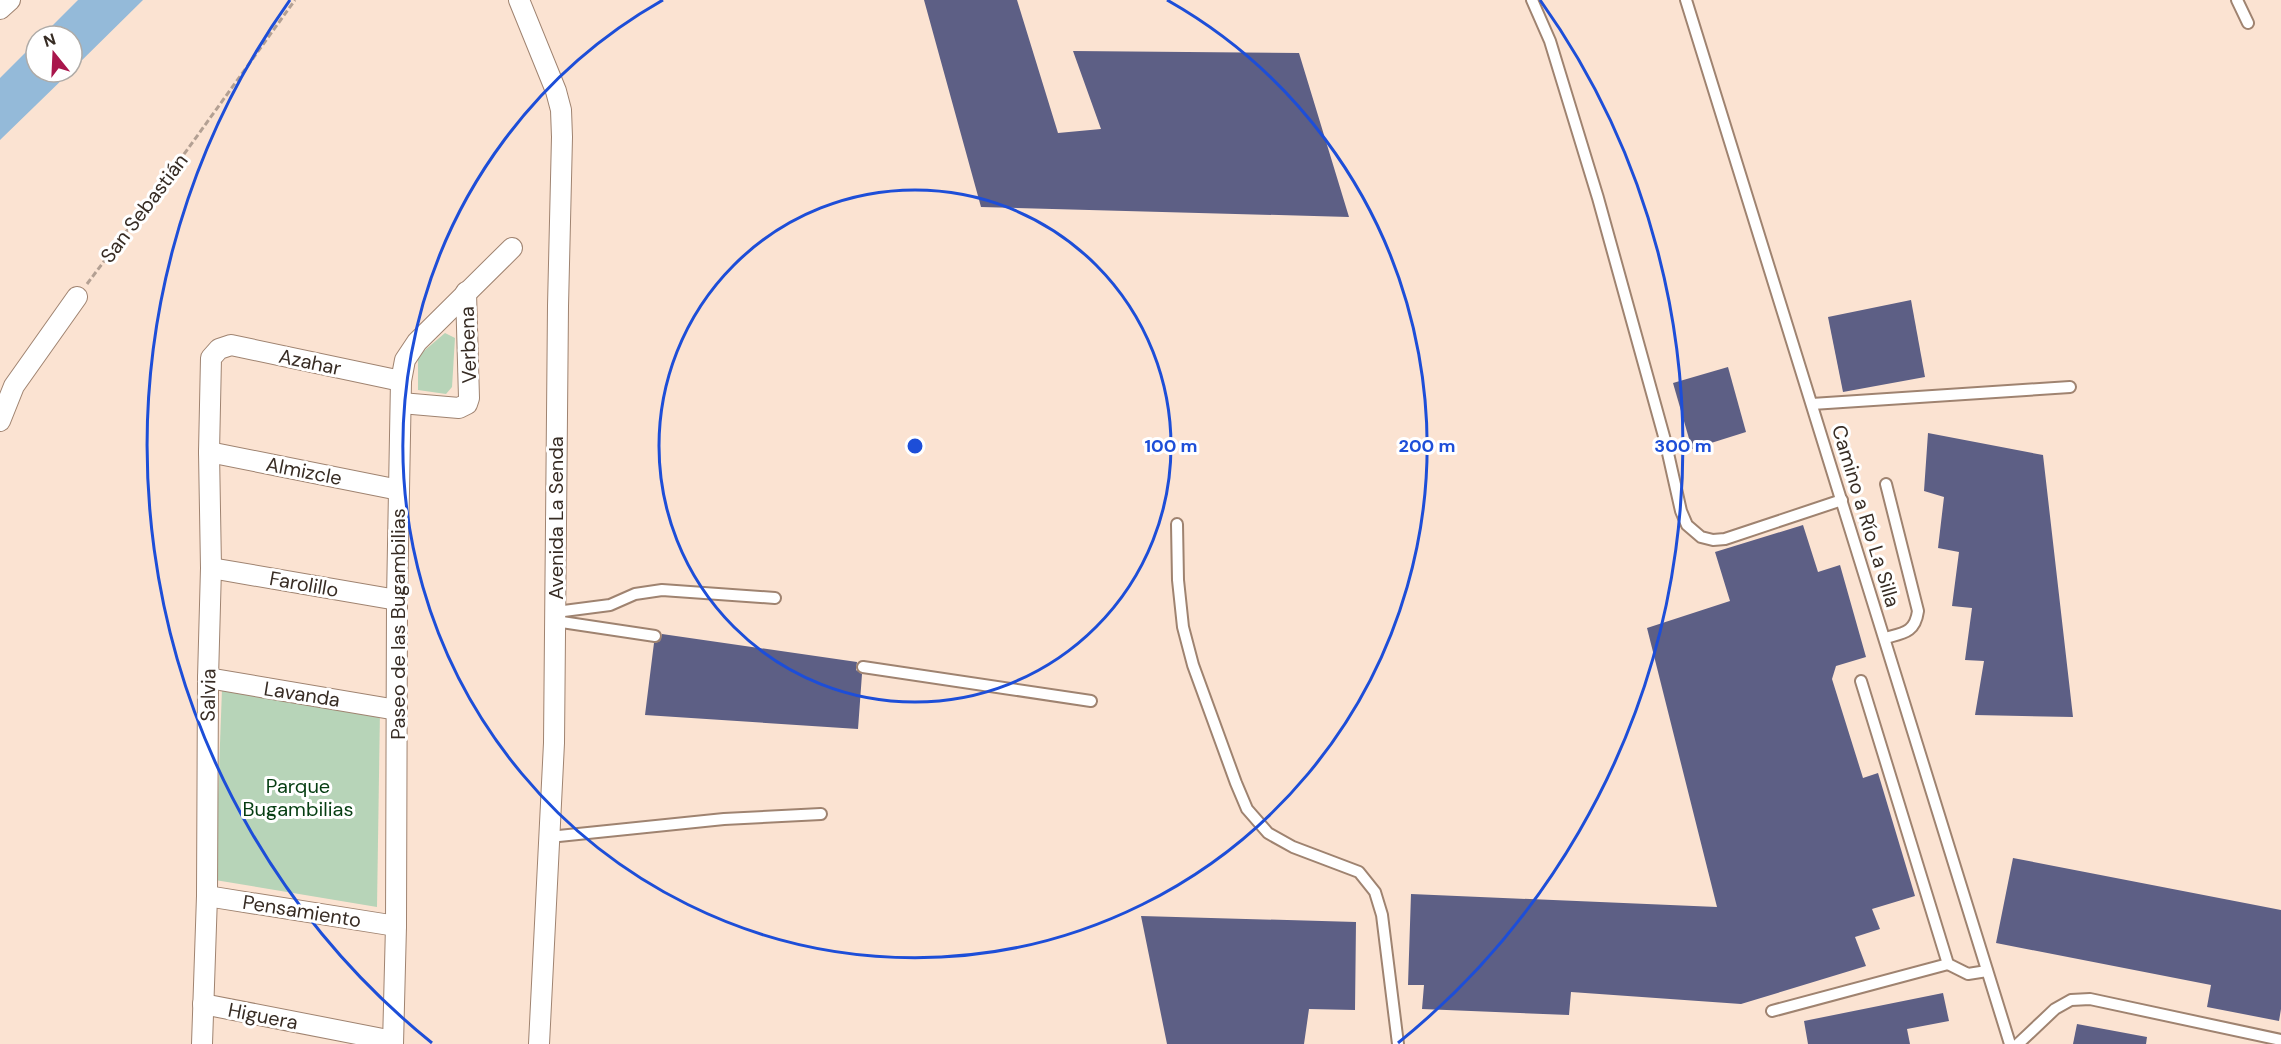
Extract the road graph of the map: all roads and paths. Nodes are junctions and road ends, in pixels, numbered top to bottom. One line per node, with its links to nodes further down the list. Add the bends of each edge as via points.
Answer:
1 (9, 0): 7 (street)
2 (295, 0): 11 (path, San Sebastián)
3 (519, 0): 26 (street, Avenida La Senda, via 561,110)
4 (1532, 0): 21 (lane, via 1550,40 1598,198 1687,525 1701,537 1725,539)
5 (1686, 0): 16 (lane, Camino a Río La Silla)
6 (2237, 0): 8 (lane)
7 (0, 9)
8 (2248, 23)
9 (512, 248): 10 (street, Paseo de las Bugambilias)
10 (466, 292): 13 (street, Paseo de las Bugambilias, via 417,342 405,360); 15 (street, Verbena, via 467,404 459,408)
11 (77, 297): 17 (street, via 15,386)
12 (219, 349): 13 (street, Azahar, via 231,345); 18 (street, Salvia, via 211,358)
13 (401, 381): 15 (street, Paseo de las Bugambilias)
14 (2070, 387): 16 (lane)
15 (401, 403): 20 (street, Paseo de las Bugambilias)
16 (1812, 404): 21 (lane, Camino a Río La Silla)
17 (0, 420)
18 (209, 452): 20 (street, Almizcle); 23 (street, Salvia)
19 (1886, 484): 28 (lane, via 1918,611 1911,630)
20 (399, 490): 25 (street, Paseo de las Bugambilias)
21 (1842, 500): 28 (lane, Camino a Río La Silla)
22 (1178, 524): 46 (lane, via 1183,627 1211,719 1247,809 1268,833 1359,872 1375,892 1382,915)
23 (212, 568): 25 (street, Farolillo); 30 (street, Salvia)
24 (775, 598): 26 (lane, via 662,590)
25 (398, 600): 33 (street, Paseo de las Bugambilias)
26 (556, 616): 27 (lane); 35 (street, Avenida La Senda)
27 (655, 636)
28 (1885, 638): 39 (lane, Camino a Río La Silla)
29 (862, 667): 32 (lane)
30 (208, 678): 33 (street, Lavanda); 36 (street, Salvia)
31 (1861, 681): 38 (lane)
32 (1090, 701)
33 (397, 710): 37 (street, Paseo de las Bugambilias)
34 (821, 814): 35 (lane, via 724,819)
35 (549, 837): 45 (street, Avenida La Senda)
36 (207, 896): 37 (street, Pensamiento); 40 (street, Salvia)
37 (396, 926): 43 (street, Paseo de las Bugambilias)
38 (1948, 964): 39 (lane, via 1968,974); 41 (lane)
39 (1987, 971): 47 (lane, Camino a Río La Silla)
40 (203, 1004): 43 (street, Higuera); 44 (street, Salvia)
41 (1772, 1011)
42 (2281, 1040): 48 (lane, via 2090,999 2071,1000 2055,1009)
43 (393, 1042)
44 (202, 1044)
45 (538, 1044)
46 (1398, 1044)
47 (2010, 1044)
48 (2019, 1044)

